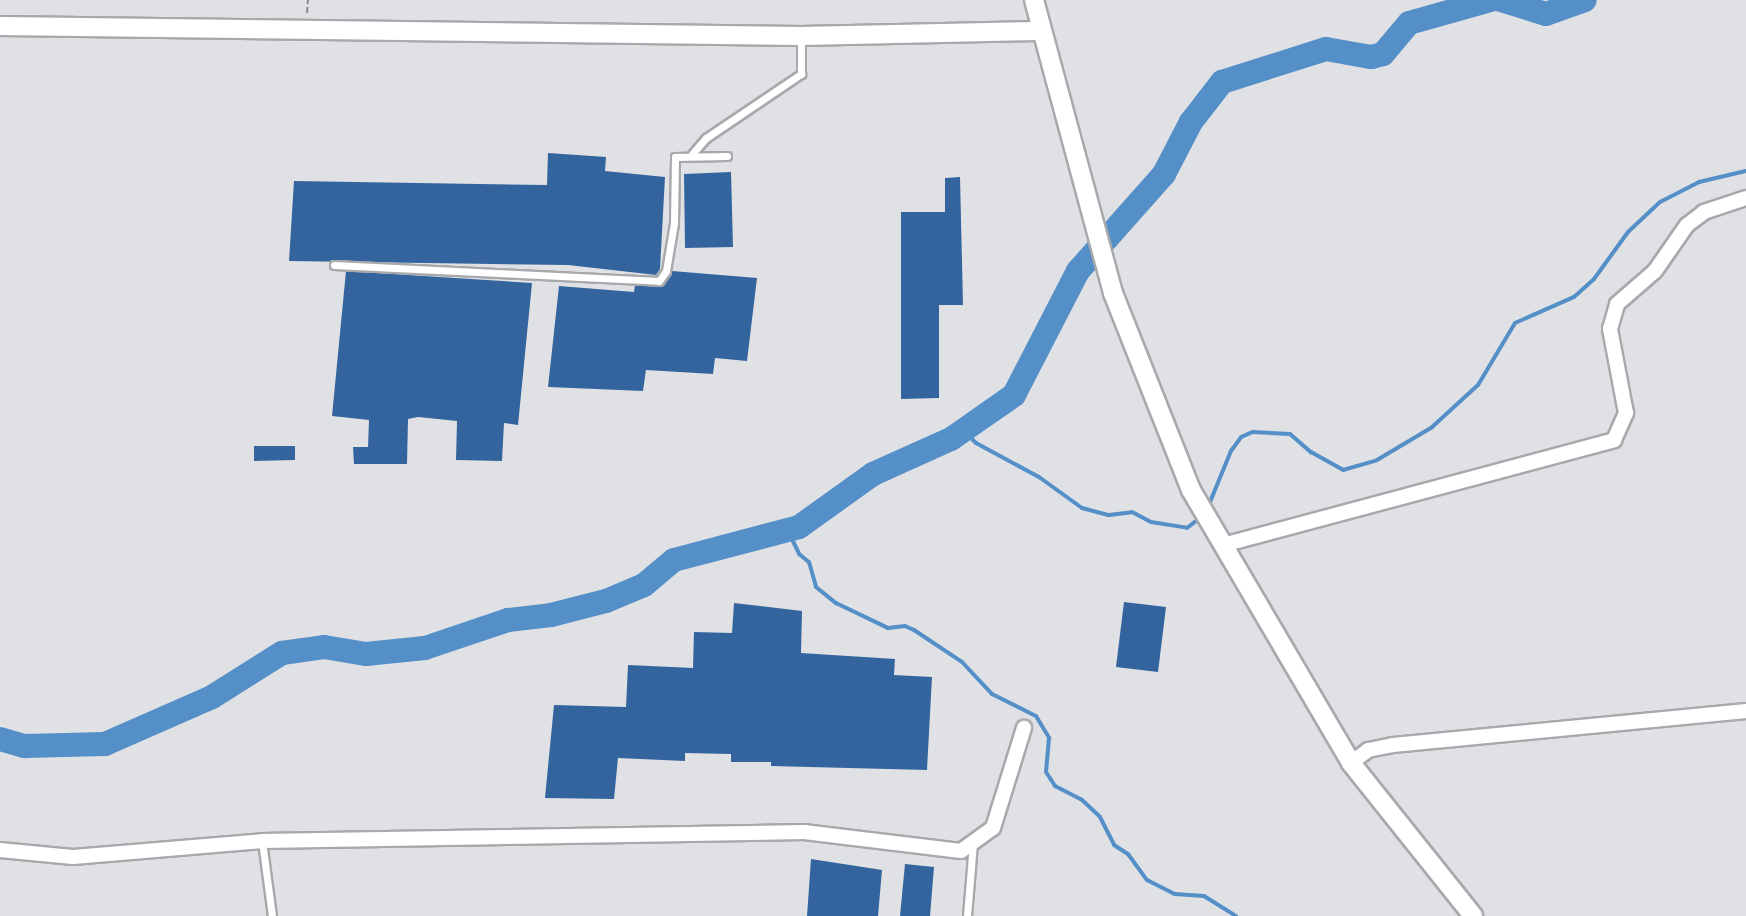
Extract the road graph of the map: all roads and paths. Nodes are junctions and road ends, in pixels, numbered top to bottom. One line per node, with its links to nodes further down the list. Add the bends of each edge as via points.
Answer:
1 (1035, 0): 3 (street)
2 (0, 26): 4 (street)
3 (1040, 31): 4 (street); 9 (street, via 1106,270 1198,503)
4 (801, 36): 5 (lane, via 801,74 706,138)
5 (692, 154): 6 (lane); 8 (lane, via 680,154 673,163 674,223 666,271 659,281)
6 (728, 156)
7 (1746, 198): 9 (street, via 1704,212 1687,225 1655,271 1617,304 1611,329 1626,413 1614,441)
8 (334, 265)
9 (1223, 545): 12 (street)
10 (1746, 711): 12 (street, via 1393,745 1368,750)
11 (1024, 728): 14 (street, via 993,828)
12 (1351, 763): 18 (street)
13 (262, 842): 14 (street, via 804,832 962,851); 15 (street, via 73,857); 16 (lane)
14 (973, 843): 17 (lane)
15 (0, 850)
16 (272, 916)
17 (967, 916)
18 (1473, 916)

